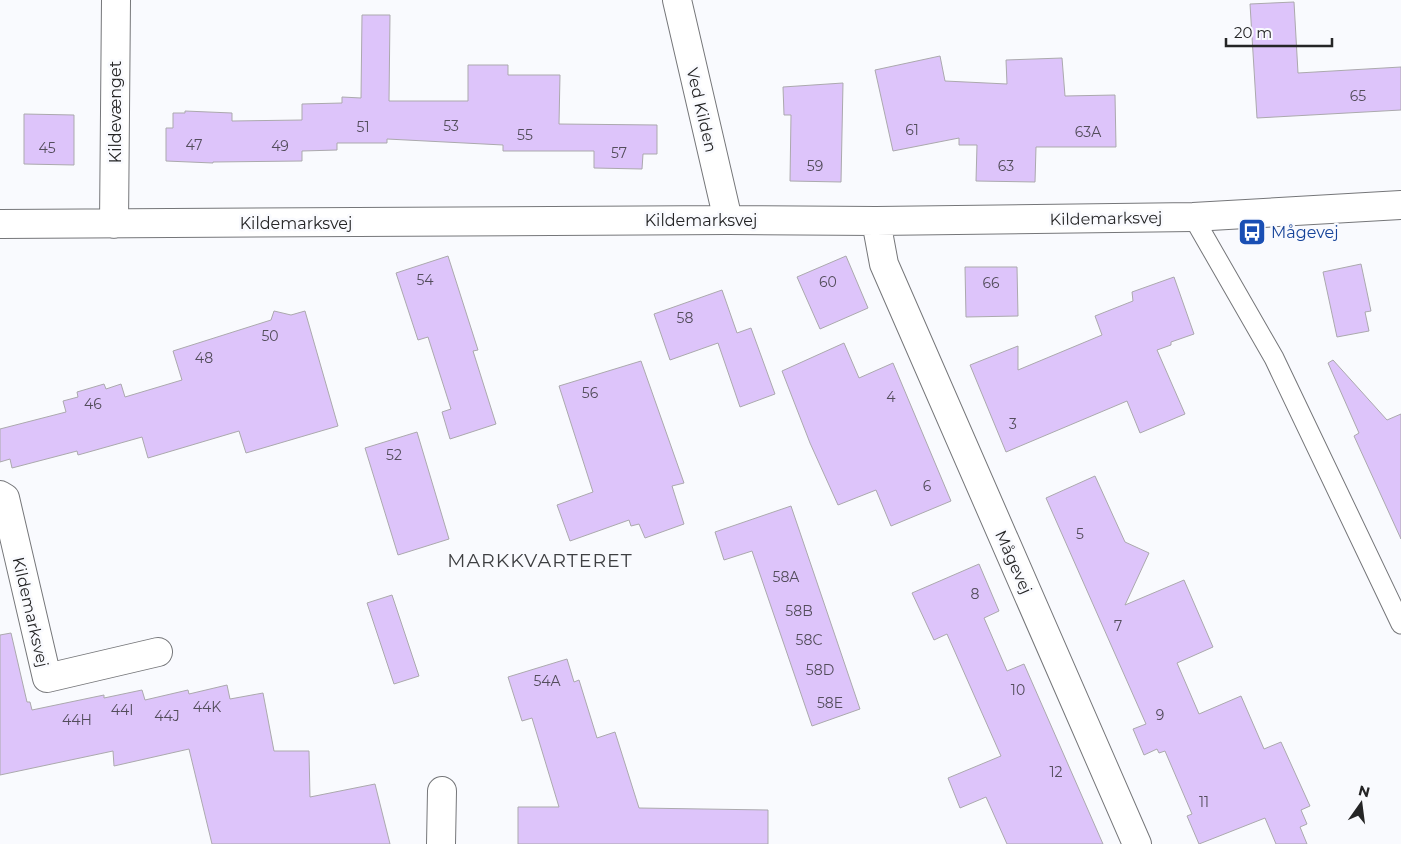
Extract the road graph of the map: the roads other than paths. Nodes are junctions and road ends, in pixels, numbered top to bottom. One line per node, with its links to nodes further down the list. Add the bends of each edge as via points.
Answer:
1 (116, 0): 8 (street, Kildevænget)
2 (677, 0): 5 (street, Ved Kilden)
3 (1401, 205): 4 (street, Kildemarksvej)
4 (1193, 217): 6 (street, Kildemarksvej); 10 (lane, via 1274,358)
5 (728, 220): 6 (street, Kildemarksvej); 8 (street, Kildemarksvej)
6 (876, 221): 14 (street, Mågevej, via 884,264)
7 (0, 224): 8 (street, Kildemarksvej)
8 (114, 224)
9 (0, 495): 11 (street, Kildemarksvej, via 5,498 47,678)
10 (1401, 624)
11 (158, 652)
12 (442, 792): 13 (street)
13 (441, 844)
14 (1137, 844)

